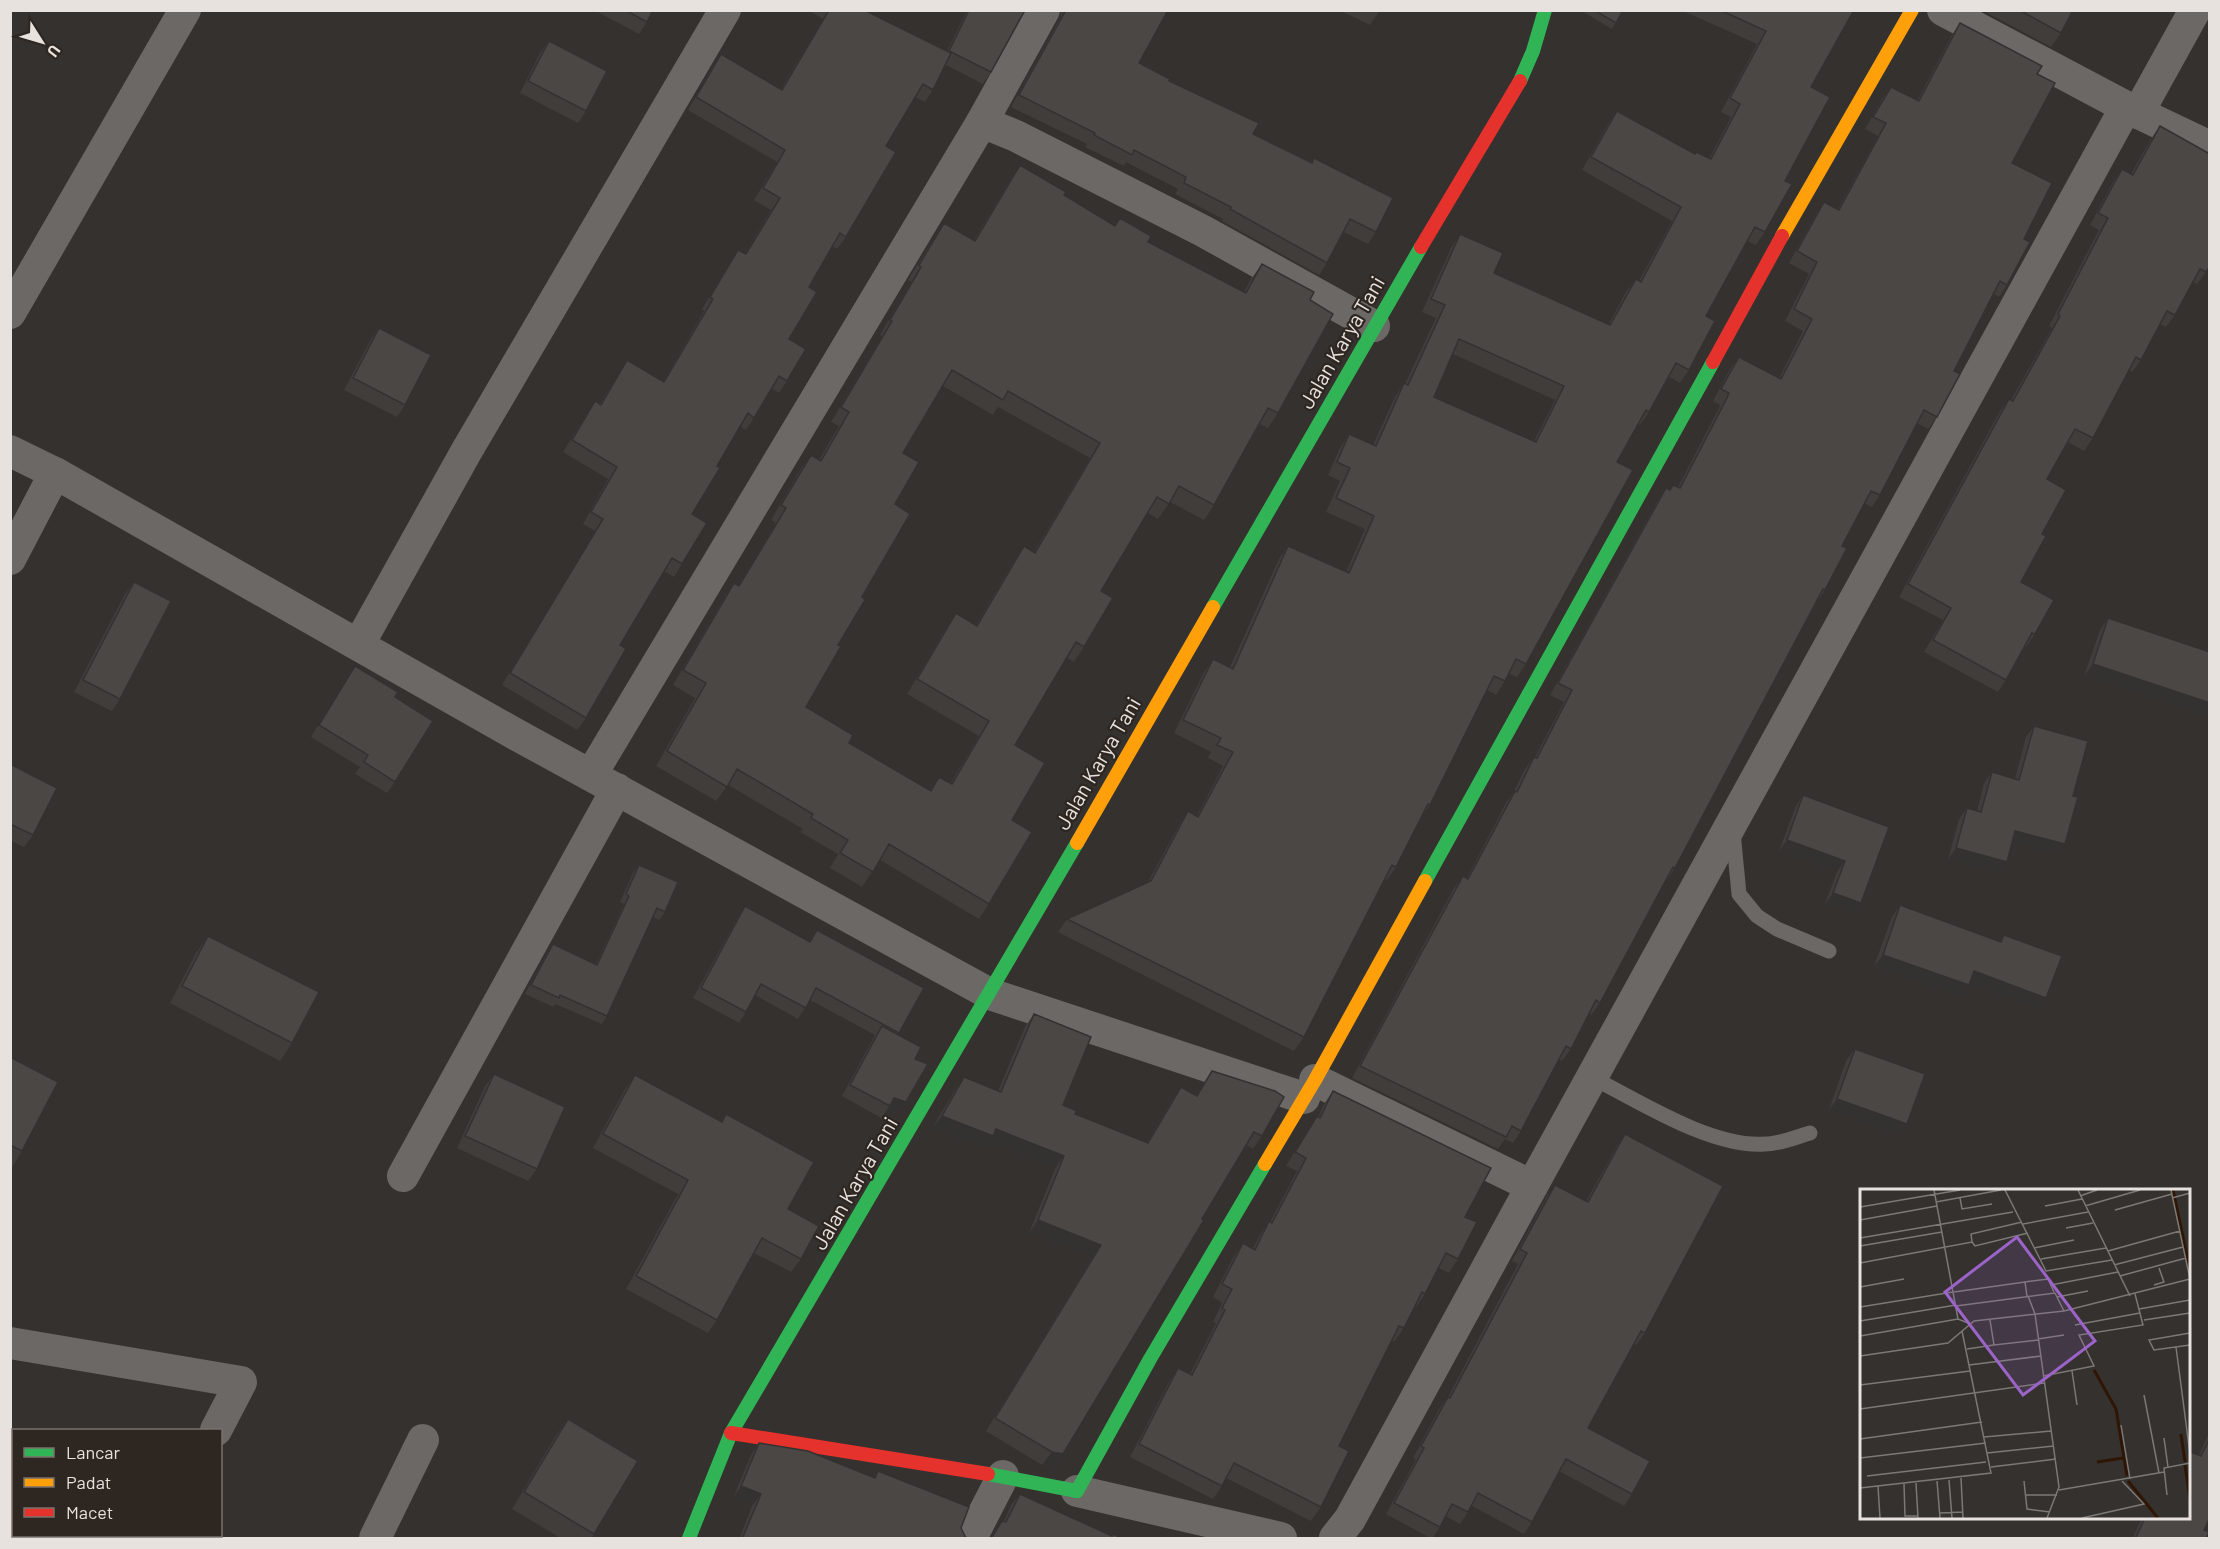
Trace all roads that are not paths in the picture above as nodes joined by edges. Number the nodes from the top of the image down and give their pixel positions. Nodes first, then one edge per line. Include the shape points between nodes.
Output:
1 (185, 10) edge
2 (725, 10) edge
3 (1044, 10) edge
4 (1912, 10) edge
5 (1943, 10) edge
6 (2195, 10) edge
7 (1540, 12) edge
8 (2132, 110) junction
9 (981, 122) junction
10 (2210, 147) edge
11 (10, 312) edge
12 (1374, 326) junction
13 (10, 450) edge
14 (55, 473) junction
15 (10, 559) edge
16 (358, 644) junction
17 (604, 782) junction
18 (1732, 820) junction
19 (1829, 951) dead end
20 (990, 994) junction
21 (1592, 1077) junction
22 (1310, 1089) junction
23 (1810, 1133) dead end
24 (403, 1176) dead end
25 (1532, 1186) junction
26 (10, 1343) edge
27 (217, 1429) edge
28 (731, 1433) junction
29 (423, 1440) dead end
30 (1003, 1476) junction
31 (1077, 1491) junction
32 (1220, 1532) edge
33 (375, 1539) edge
34 (689, 1539) edge
35 (971, 1539) edge
36 (1281, 1539) edge
37 (1335, 1539) edge

1 - 11 street
2 - 16 street
3 - 9 street
4 - 22 street
5 - 8 street
6 - 8 street
7 - 12 street, Jalan Karya Tani via 1533,51 1515,92
8 - 10 street
8 - 18 street
9 - 12 street via 1203,231
9 - 17 street
12 - 20 street, Jalan Karya Tani
13 - 14 street
14 - 15 street
14 - 16 street
16 - 17 street
17 - 20 street
17 - 24 street
18 - 19 lane via 1739,894 1756,916
18 - 21 street
20 - 22 street
20 - 28 street, Jalan Karya Tani
21 - 23 lane via 1728,1142 1766,1144
21 - 25 street
22 - 25 street
22 - 31 street via 1150,1359
25 - 37 street via 1350,1519
26 - 27 street via 241,1382
28 - 30 street
28 - 34 street, Jalan Karya Tani
29 - 33 street
30 - 31 street
30 - 35 street
31 - 32 street
32 - 36 street

